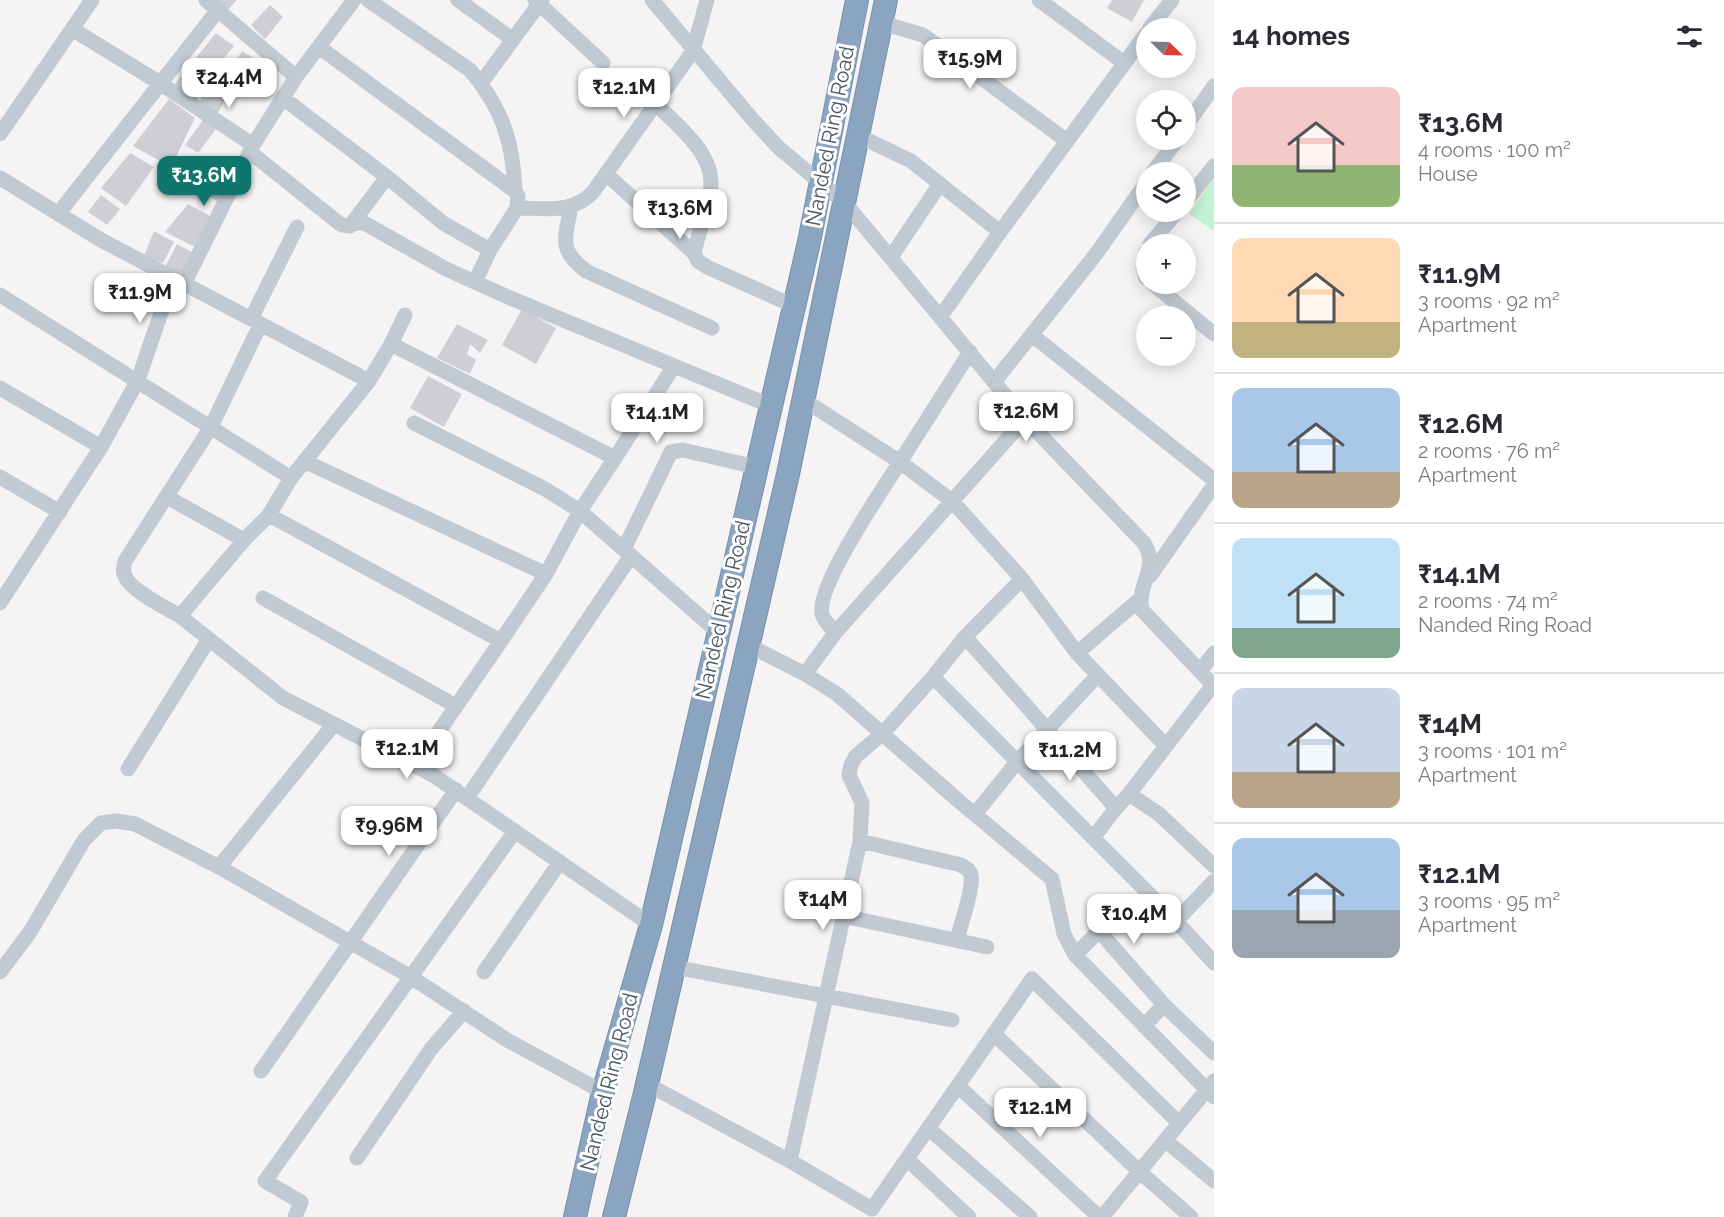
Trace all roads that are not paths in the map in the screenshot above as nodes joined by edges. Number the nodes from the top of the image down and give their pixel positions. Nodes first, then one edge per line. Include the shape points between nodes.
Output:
1 (92, 0) edge
2 (206, 0) edge
3 (354, 0) edge
4 (368, 0) edge
5 (458, 0) edge
6 (652, 0) edge
7 (706, 0) edge
8 (858, 0) edge
9 (886, 0) edge
10 (1039, 0) edge
11 (1172, 0) edge
12 (538, 1) edge
13 (218, 10) junction
14 (1158, 18) edge
15 (882, 23) junction
16 (72, 29) junction
17 (512, 39) junction
18 (1136, 47) edge
19 (318, 48) junction
20 (693, 51) junction
21 (603, 63) dead end
22 (1124, 63) junction
23 (296, 76) junction
24 (160, 83) junction
25 (481, 83) junction
26 (1214, 86) edge
27 (283, 98) junction
28 (655, 104) junction
29 (1196, 112) edge
30 (0, 134) edge
31 (859, 136) junction
32 (1067, 141) junction
33 (251, 148) junction
34 (1214, 166) edge
35 (606, 174) junction
36 (387, 177) junction
37 (0, 178) edge
38 (821, 183) junction
39 (940, 184) junction
40 (1196, 188) edge
41 (515, 191) junction
42 (1136, 197) edge
43 (845, 203) junction
44 (571, 207) junction
45 (517, 208) junction
46 (58, 214) junction
47 (1169, 222) edge
48 (350, 226) junction
49 (297, 227) dead end
50 (1000, 232) junction
51 (1158, 234) edge
52 (490, 250) junction
53 (694, 253) junction
54 (891, 257) junction
55 (178, 281) junction
56 (474, 282) junction
57 (1165, 294) edge
58 (0, 295) edge
59 (794, 306) junction
60 (405, 315) dead end
61 (941, 316) junction
62 (255, 322) junction
63 (712, 328) dead end
64 (1214, 334) edge
65 (1032, 335) junction
66 (392, 344) junction
67 (970, 352) junction
68 (674, 366) junction
69 (138, 380) junction
70 (369, 381) junction
71 (994, 382) junction
72 (0, 388) edge
73 (804, 400) junction
74 (771, 406) junction
75 (1025, 419) junction
76 (414, 423) dead end
77 (211, 427) junction
78 (101, 447) junction
79 (615, 458) junction
80 (304, 461) junction
81 (900, 462) junction
82 (756, 468) junction
83 (0, 477) edge
84 (291, 478) junction
85 (1214, 480) edge
86 (1214, 485) edge
87 (167, 497) junction
88 (952, 501) junction
89 (580, 511) junction
90 (60, 512) junction
91 (269, 515) junction
92 (244, 540) junction
93 (628, 553) junction
94 (546, 574) junction
95 (1022, 579) junction
96 (1142, 592) junction
97 (263, 598) dead end
98 (0, 603) edge
99 (180, 616) junction
100 (718, 632) junction
101 (835, 633) junction
102 (965, 637) junction
103 (209, 639) junction
104 (501, 641) junction
105 (748, 645) junction
106 (1077, 653) junction
107 (1214, 653) edge
108 (1200, 671) junction
109 (805, 674) junction
110 (1098, 675) junction
111 (933, 677) junction
112 (1214, 685) edge
113 (456, 706) junction
114 (333, 724) junction
115 (1047, 728) junction
116 (883, 733) junction
117 (1166, 746) junction
118 (1017, 762) junction
119 (415, 766) junction
120 (128, 769) dead end
121 (461, 794) junction
122 (1129, 794) junction
123 (1116, 808) junction
124 (975, 814) junction
125 (515, 831) junction
126 (1093, 837) junction
127 (860, 840) junction
128 (560, 862) junction
129 (1214, 866) edge
130 (219, 867) junction
131 (1214, 881) edge
132 (843, 916) junction
133 (1176, 921) junction
134 (651, 925) junction
135 (957, 940) junction
136 (350, 942) junction
137 (987, 947) dead end
138 (1075, 955) junction
139 (1214, 963) edge
140 (674, 967) junction
141 (0, 972) edge
142 (484, 972) dead end
143 (411, 977) junction
144 (826, 996) junction
145 (1164, 1005) junction
146 (464, 1011) junction
147 (952, 1020) dead end
148 (1144, 1026) junction
149 (994, 1034) junction
150 (1214, 1053) edge
151 (261, 1071) dead end
152 (647, 1084) junction
153 (958, 1086) junction
154 (1212, 1089) edge
155 (603, 1092) junction
156 (1179, 1123) junction
157 (928, 1128) junction
158 (1165, 1140) junction
159 (357, 1158) dead end
160 (907, 1159) junction
161 (790, 1161) junction
162 (1140, 1172) junction
163 (1214, 1181) edge
164 (876, 1213) edge
165 (295, 1217) edge
166 (575, 1217) edge
167 (614, 1217) edge
168 (969, 1217) edge
169 (1030, 1217) edge
170 (1101, 1217) edge
171 (1191, 1217) edge

1 - 16 street
2 - 13 street
3 - 19 street
4 - 25 street via 470,70
5 - 17 street
6 - 20 street
7 - 20 street
8 - 38 highway, Nanded Ring Road
9 - 15 highway
10 - 22 street
11 - 14 street
12 - 17 street
12 - 21 street
13 - 23 street
13 - 24 street
15 - 31 highway
15 - 32 street via 923,35
16 - 24 street
16 - 30 street
17 - 25 street
18 - 22 street
19 - 23 street
19 - 41 street
20 - 28 street
20 - 38 street via 779,148
22 - 32 street
23 - 27 street
24 - 33 street
24 - 46 street
25 - 41 street via 501,114 514,163
26 - 29 street
27 - 33 street
27 - 36 street
28 - 35 street
28 - 53 street via 699,149 709,165 710,195
31 - 39 street via 911,161
31 - 43 highway
32 - 50 street
33 - 48 street via 340,224
33 - 55 street
34 - 40 street
35 - 44 street via 585,201
35 - 53 street
36 - 48 street
36 - 52 street via 443,223
37 - 46 street
38 - 43 street
38 - 59 highway, Nanded Ring Road
39 - 50 street
39 - 54 street
41 - 45 street
42 - 65 street
43 - 54 street
43 - 73 highway
44 - 45 street
44 - 63 street via 566,250 573,262
45 - 52 street
46 - 55 street
47 - 51 street
48 - 56 street via 357,222 366,224
49 - 62 street
50 - 61 street
52 - 56 street
53 - 59 street via 707,267
54 - 61 street
55 - 62 street
55 - 69 street
56 - 68 street
57 - 64 street
58 - 69 street
59 - 74 highway, Nanded Ring Road
60 - 66 street
61 - 67 street
62 - 70 street
62 - 77 street
65 - 71 street
65 - 85 street
66 - 70 street
66 - 79 street
67 - 71 street
67 - 81 street
68 - 74 street
68 - 79 street
69 - 77 street
69 - 78 street
70 - 80 street
71 - 75 street
72 - 78 street
73 - 81 street
73 - 105 highway
74 - 82 highway, Nanded Ring Road
75 - 88 street
75 - 96 street via 1151,553
76 - 89 street via 545,489
77 - 84 street
77 - 87 street
78 - 90 street
79 - 89 street
80 - 84 street
80 - 94 street
81 - 88 street
81 - 101 street via 825,591 822,616
82 - 93 street via 683,450 671,452
82 - 100 highway, Nanded Ring Road
83 - 90 street
84 - 91 street
86 - 96 street
87 - 92 street
87 - 99 street via 125,561 123,571 132,586
88 - 95 street
88 - 101 street
89 - 93 street
89 - 94 street
90 - 98 street
91 - 92 street
91 - 104 street
92 - 99 street
93 - 100 street
93 - 121 street
94 - 104 street
95 - 102 street
95 - 106 street
96 - 106 street
96 - 108 street via 1142,610
97 - 113 street
99 - 103 street
100 - 134 highway, Nanded Ring Road
101 - 109 street
102 - 111 street
102 - 115 street
103 - 114 street via 283,698
103 - 120 street
104 - 113 street
105 - 109 street
105 - 140 highway
106 - 110 street
107 - 108 street
108 - 112 street
109 - 116 street via 837,694
110 - 115 street
110 - 117 street
111 - 116 street
111 - 118 street
112 - 117 street
113 - 119 street
114 - 119 street
114 - 130 street
115 - 118 street
115 - 123 street
116 - 124 street
116 - 127 street via 851,765 849,775 861,803
117 - 122 street
118 - 124 street
118 - 126 street
119 - 121 street
121 - 125 street
121 - 136 street
122 - 123 street
122 - 129 street via 1158,814
123 - 126 street
124 - 138 street via 1052,879 1064,934
125 - 128 street
125 - 143 street
126 - 133 street
127 - 132 street
127 - 135 street via 969,870 970,886
128 - 134 street
128 - 142 street
130 - 136 street
130 - 141 street via 135,824 101,823 84,840 30,932
131 - 133 street
132 - 135 street
132 - 144 street
133 - 139 street
134 - 155 highway, Nanded Ring Road
135 - 137 street
136 - 143 street
136 - 151 street
138 - 145 street via 1099,930
138 - 148 street
140 - 144 street
140 - 152 highway
143 - 146 street
143 - 165 street via 265,1181 301,1202
144 - 147 street
144 - 161 street
145 - 148 street
145 - 150 street
146 - 155 street via 507,1040
146 - 159 street via 431,1049
148 - 154 street
149 - 153 street
149 - 156 street via 1032,979
149 - 162 street
152 - 161 street
152 - 167 highway
153 - 157 street
153 - 170 street
154 - 156 street
155 - 166 highway, Nanded Ring Road
156 - 158 street
157 - 160 street
157 - 169 street
158 - 162 street
158 - 163 street
160 - 164 street
160 - 168 street
161 - 164 street
162 - 170 street
162 - 171 street

